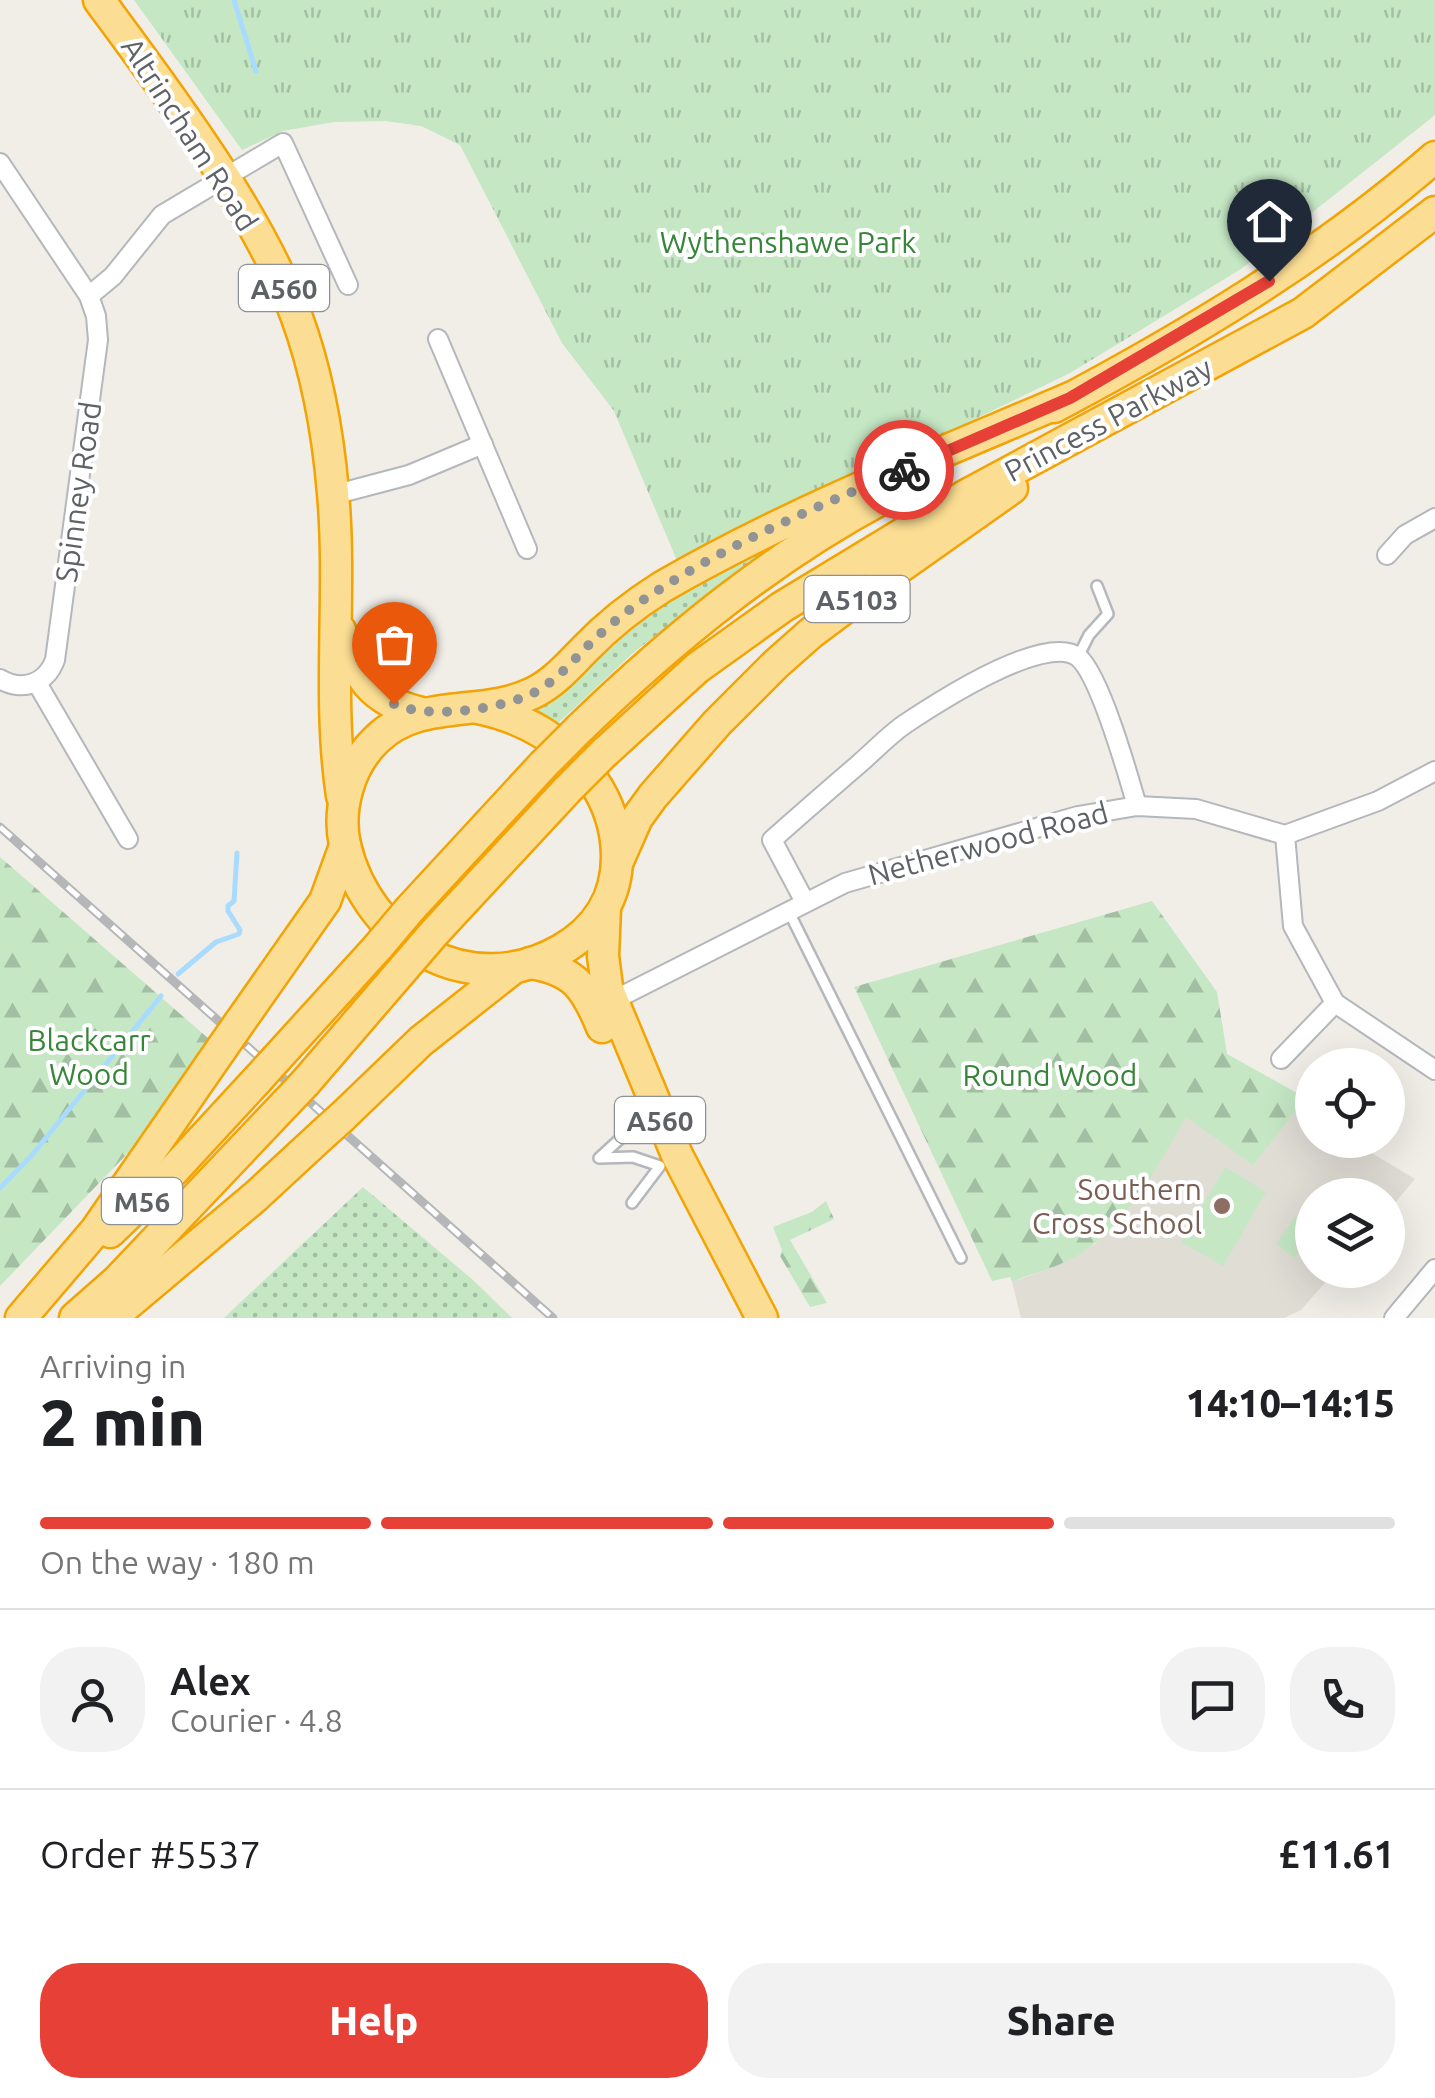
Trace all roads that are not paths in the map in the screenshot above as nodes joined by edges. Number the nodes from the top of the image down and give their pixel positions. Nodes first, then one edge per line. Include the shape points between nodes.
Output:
1 (100, 0) edge
2 (1435, 157) edge
3 (0, 163) edge
4 (221, 177) junction
5 (1435, 212) edge
6 (348, 285) dead end
7 (89, 296) junction
8 (438, 339) dead end
9 (1070, 398) junction
10 (1087, 432) junction
11 (483, 444) junction
12 (334, 495) junction
13 (1435, 518) edge
14 (527, 550) dead end
15 (1388, 555) dead end
16 (1097, 586) dead end
17 (337, 623) junction
18 (1078, 658) junction
19 (0, 680) edge
20 (37, 683) junction
21 (478, 708) junction
22 (422, 713) junction
23 (1435, 770) edge
24 (1136, 806) junction
25 (344, 809) junction
26 (1285, 835) junction
27 (128, 839) dead end
28 (345, 846) junction
29 (617, 863) junction
30 (797, 906) junction
31 (605, 908) junction
32 (522, 965) junction
33 (612, 1001) junction
34 (1335, 1003) junction
35 (1282, 1058) dead end
36 (1435, 1070) edge
37 (636, 1112) junction
38 (660, 1166) junction
39 (632, 1203) dead end
40 (961, 1258) dead end
41 (1435, 1269) edge
42 (22, 1318) edge
43 (75, 1318) edge
44 (111, 1318) edge
45 (741, 1318) edge
46 (762, 1318) edge
47 (1394, 1318) edge

1 - 4 highway, Altrincham Road / A560
2 - 9 highway, Princess Parkway via 1302,261
3 - 7 street
4 - 6 street via 283,143
4 - 7 street via 162,215
4 - 12 highway, Altrincham Road / A560 via 295,313 316,379
5 - 10 highway, Princess Parkway / A5103 via 1303,314
7 - 20 street, Spinney Road via 98,326 96,355 56,660
8 - 11 street
9 - 21 highway via 780,524 659,589 544,687
9 - 42 highway, Princess Parkway / M56, bridge via 827,528 650,663 543,765 173,1170
10 - 29 highway, A5103 via 776,664 652,796
10 - 43 highway, Princess Parkway / M56, bridge via 822,581 697,668 567,790 296,1093
11 - 12 street via 409,475
11 - 14 street
12 - 17 highway, Altrincham Road / A560
13 - 15 street via 1405,535
16 - 18 lane via 1108,614
17 - 22 highway, Altrincham Road / A560 via 366,684 381,698
17 - 25 highway, Altrincham Road / A560 via 334,708
18 - 24 street via 1091,675
18 - 30 street via 1046,652 998,670 903,725 772,840
19 - 20 street
20 - 27 street
21 - 22 highway, A560
21 - 29 highway, A560 via 540,732 585,769 613,822
22 - 25 highway, A560 via 384,732 368,749 350,779
23 - 26 street via 1378,801
24 - 26 street, Netherwood Road via 1196,809
24 - 30 street, Netherwood Road via 1078,816 857,879
25 - 28 highway, A560
26 - 34 street via 1293,926
28 - 32 highway, A560 via 369,903 408,942 469,969
28 - 42 highway, M56, bridge via 325,901 96,1230
29 - 31 highway, A560
30 - 33 street, Netherwood Road
30 - 40 lane
31 - 32 highway, A560 via 579,938
31 - 33 highway, A560 via 604,972
32 - 37 highway, A560 via 565,973 588,995
32 - 44 highway, M56 via 421,1041 255,1197
33 - 46 highway, A560 via 677,1156
34 - 35 street
34 - 36 street
37 - 38 highway, A560
37 - 38 lane via 622,1138 599,1158 633,1157
38 - 39 lane
38 - 45 highway, A560
41 - 47 street

